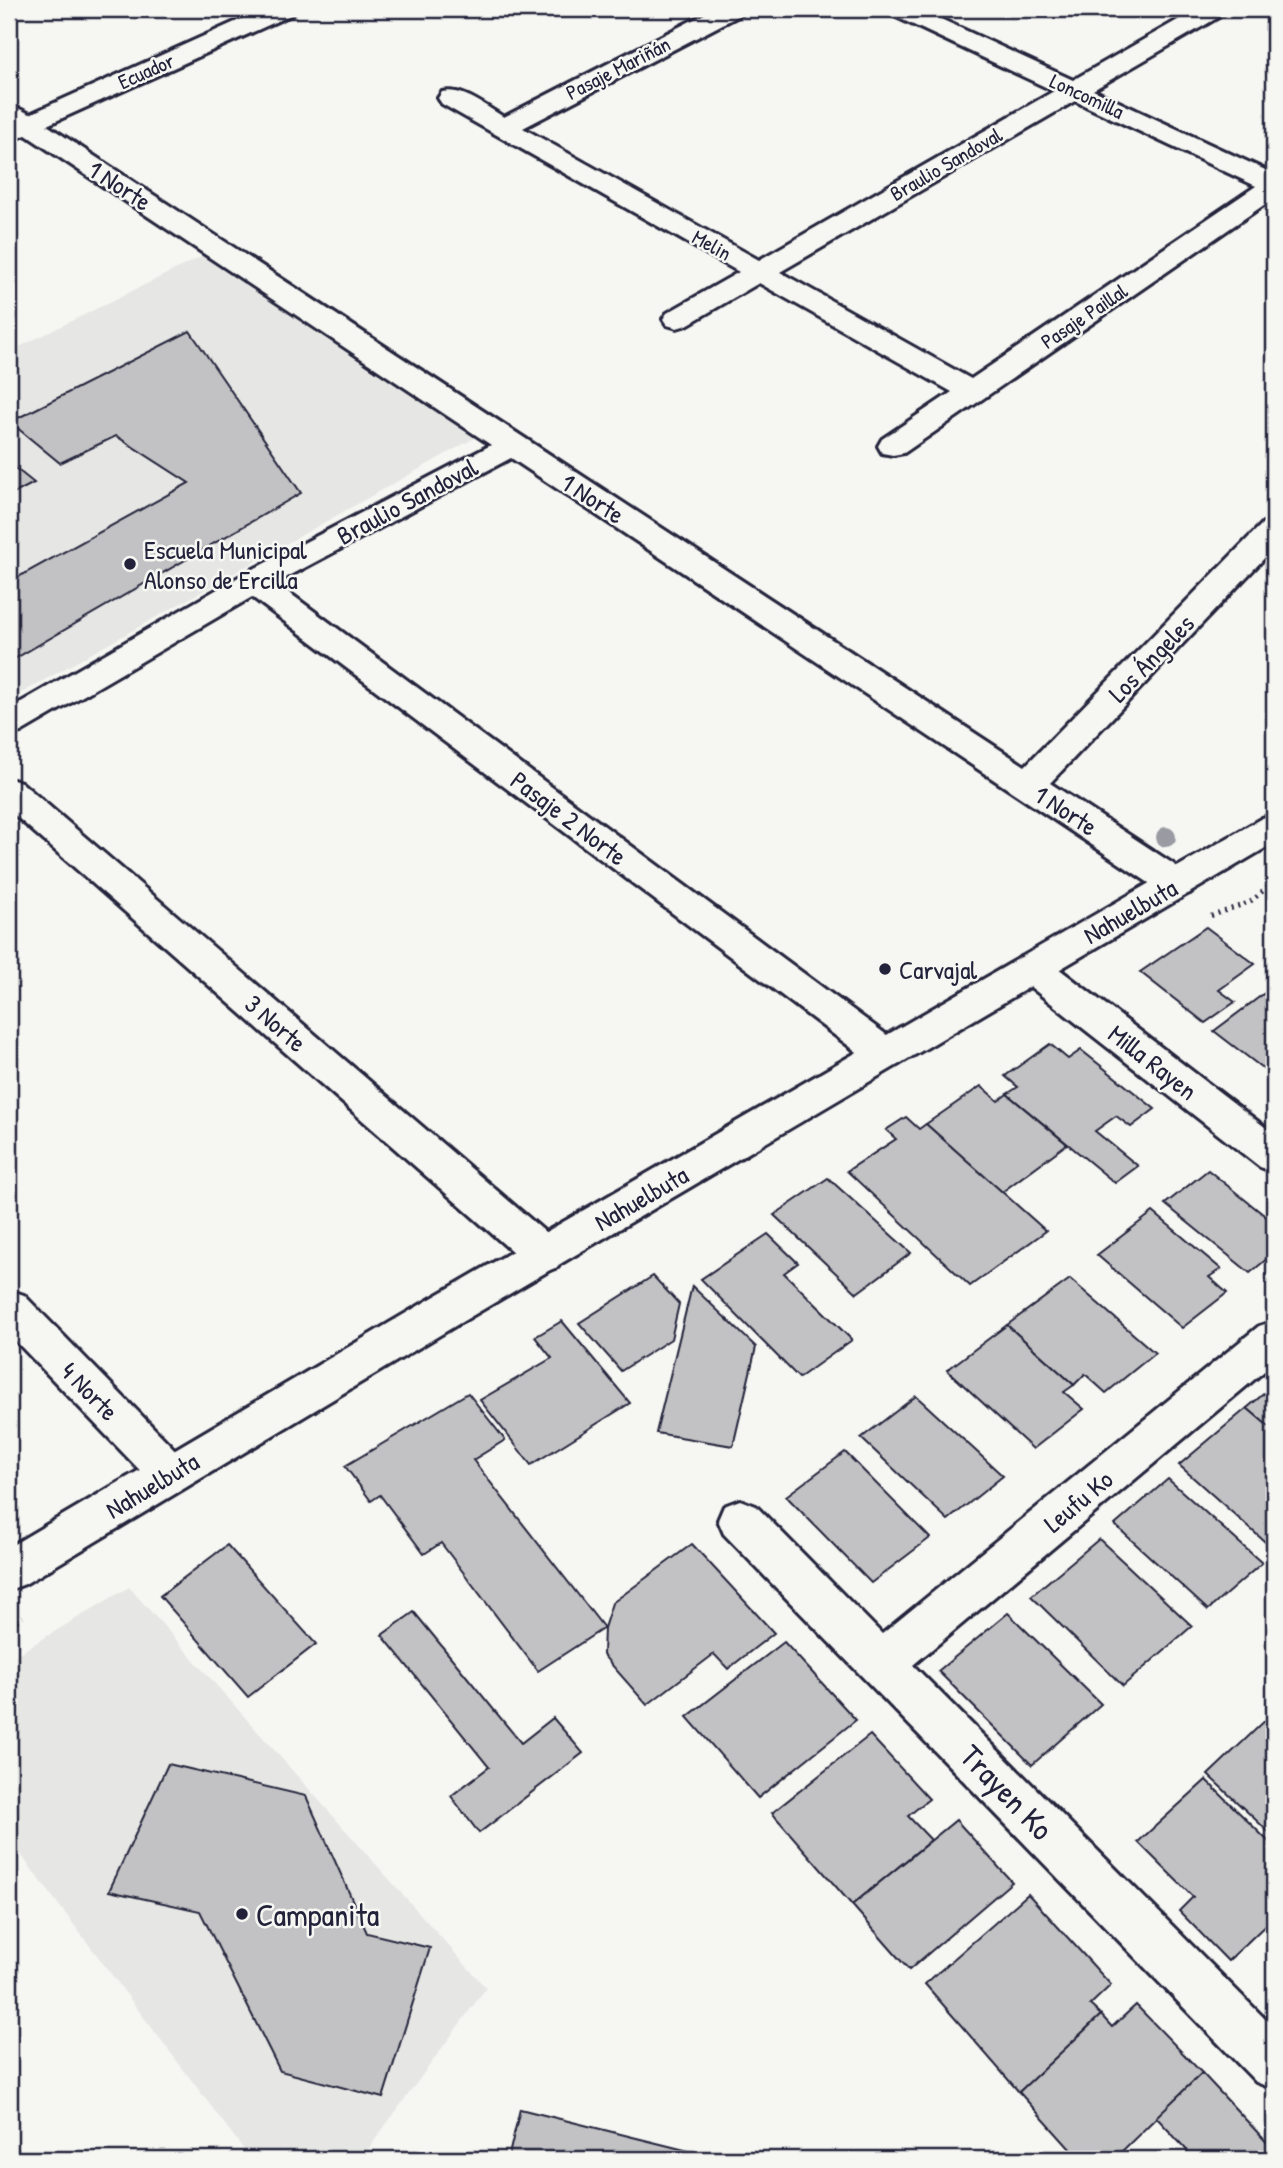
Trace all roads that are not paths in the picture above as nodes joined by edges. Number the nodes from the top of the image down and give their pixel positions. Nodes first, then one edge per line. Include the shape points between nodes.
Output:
1 (284, 9) edge
2 (733, 9) edge
3 (899, 9) edge
4 (1215, 9) edge
5 (1074, 90) junction
6 (451, 98) dead end
7 (15, 123) edge
8 (503, 128) junction
9 (1274, 185) edge
10 (760, 272) junction
11 (677, 320) dead end
12 (973, 392) junction
13 (513, 445) junction
14 (893, 446) dead end
15 (1274, 530) edge
16 (253, 582) junction
17 (9, 724) edge
18 (1027, 785) junction
19 (9, 791) edge
20 (1274, 827) edge
21 (1177, 884) junction
22 (1032, 968) junction
23 (886, 1054) junction
24 (1274, 1156) edge
25 (544, 1255) junction
26 (9, 1307) edge
27 (1274, 1338) edge
28 (171, 1475) junction
29 (740, 1520) dead end
30 (9, 1570) edge
31 (881, 1663) junction
32 (1274, 2062) edge

1 - 7 street, Ecuador
2 - 8 street, Pasaje Mariñán
3 - 5 street, Loncomilla
4 - 5 street, Braulio Sandoval
5 - 9 street, Loncomilla
5 - 10 street, Braulio Sandoval
6 - 8 street, Melin
7 - 13 street, 1 Norte
8 - 10 street, Melin
9 - 12 street, Pasaje Paillal
10 - 11 street, Braulio Sandoval
10 - 12 street, Melin
12 - 14 street, Pasaje Paillal
13 - 16 street, Braulio Sandoval
13 - 18 street, 1 Norte
15 - 18 street, Los Ángeles
16 - 17 street, Braulio Sandoval
16 - 23 street, Pasaje 2 Norte
18 - 21 street, 1 Norte
19 - 25 street, 3 Norte
20 - 21 street, Nahuelbuta
21 - 22 street, Nahuelbuta
22 - 23 street, Nahuelbuta
22 - 24 street, Milla Rayen
23 - 25 street, Nahuelbuta
25 - 28 street, Nahuelbuta
26 - 28 street, 4 Norte
27 - 31 street, Leufu Ko
28 - 30 street, Nahuelbuta
29 - 31 street, Trayen Ko
31 - 32 street, Trayen Ko

